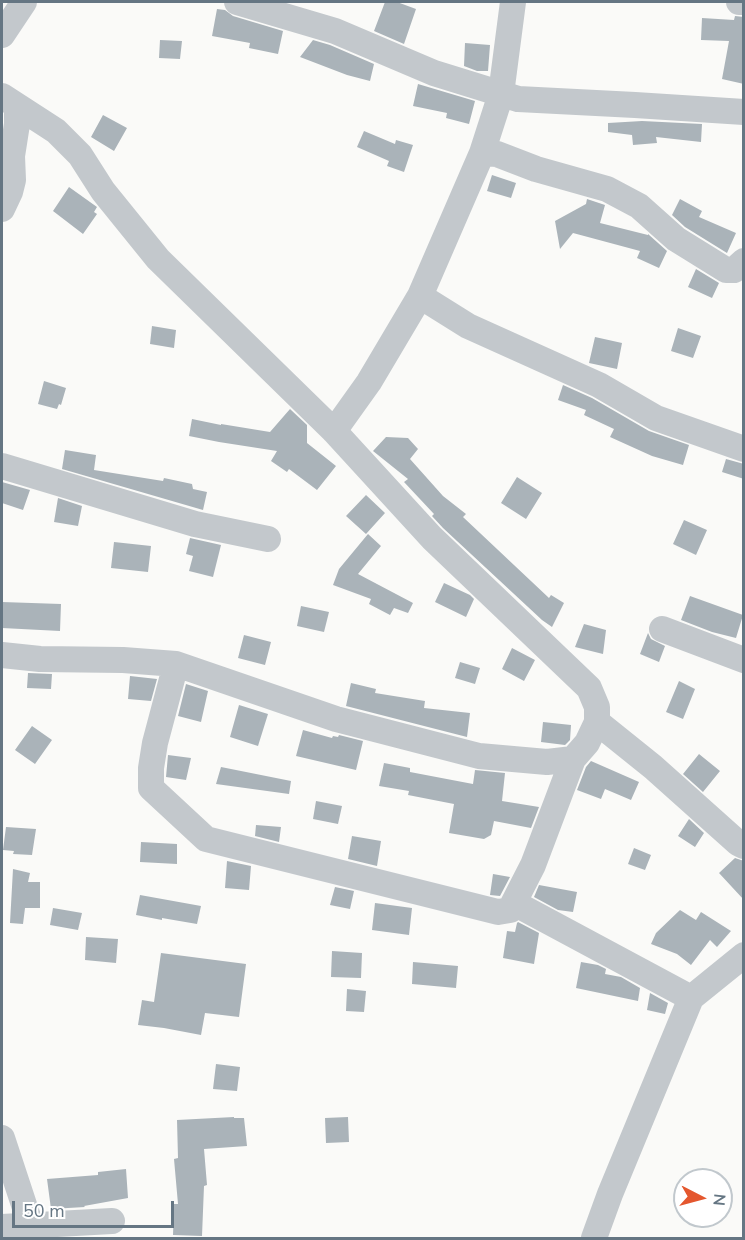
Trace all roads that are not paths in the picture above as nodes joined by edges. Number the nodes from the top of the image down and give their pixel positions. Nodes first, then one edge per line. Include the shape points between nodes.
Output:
1 (24, 2) edge
2 (237, 2) edge
3 (513, 2) edge
4 (2, 34) edge
5 (501, 94) junction
6 (9, 101) edge
7 (744, 112) edge
8 (482, 153) junction
9 (2, 209) edge
10 (744, 261) edge
11 (420, 296) junction
12 (334, 432) junction
13 (744, 449) edge
14 (2, 466) edge
15 (268, 539) dead end
16 (662, 629) dead end
17 (2, 655) edge
18 (744, 660) edge
19 (176, 664) junction
20 (597, 722) junction
21 (573, 759) junction
22 (744, 846) edge
23 (514, 903) junction
24 (744, 955) edge
25 (691, 998) junction
26 (2, 1138) edge
27 (112, 1221) dead end
28 (31, 1226) junction
29 (2, 1227) edge
30 (594, 1239) edge

1 - 4 street
2 - 5 street via 335,32 434,73
3 - 5 street
5 - 7 street via 518,99
5 - 8 street
6 - 9 street via 17,124 13,180
6 - 12 street via 56,131 81,155 103,191 158,259
8 - 10 street via 607,189 639,206 676,238 726,270 735,270
8 - 11 street
11 - 12 street
11 - 13 street via 468,326 599,385 656,418
12 - 20 street via 432,538 589,688 597,707
14 - 15 street via 195,524
16 - 18 street
17 - 19 street
19 - 21 street via 336,720 479,756 548,762
19 - 23 street via 155,743 151,788 206,839 498,912 510,910
20 - 21 street via 587,743
20 - 22 street
21 - 23 street via 533,865
23 - 25 street
24 - 25 street
25 - 30 street
26 - 28 street
27 - 28 street
28 - 29 street

